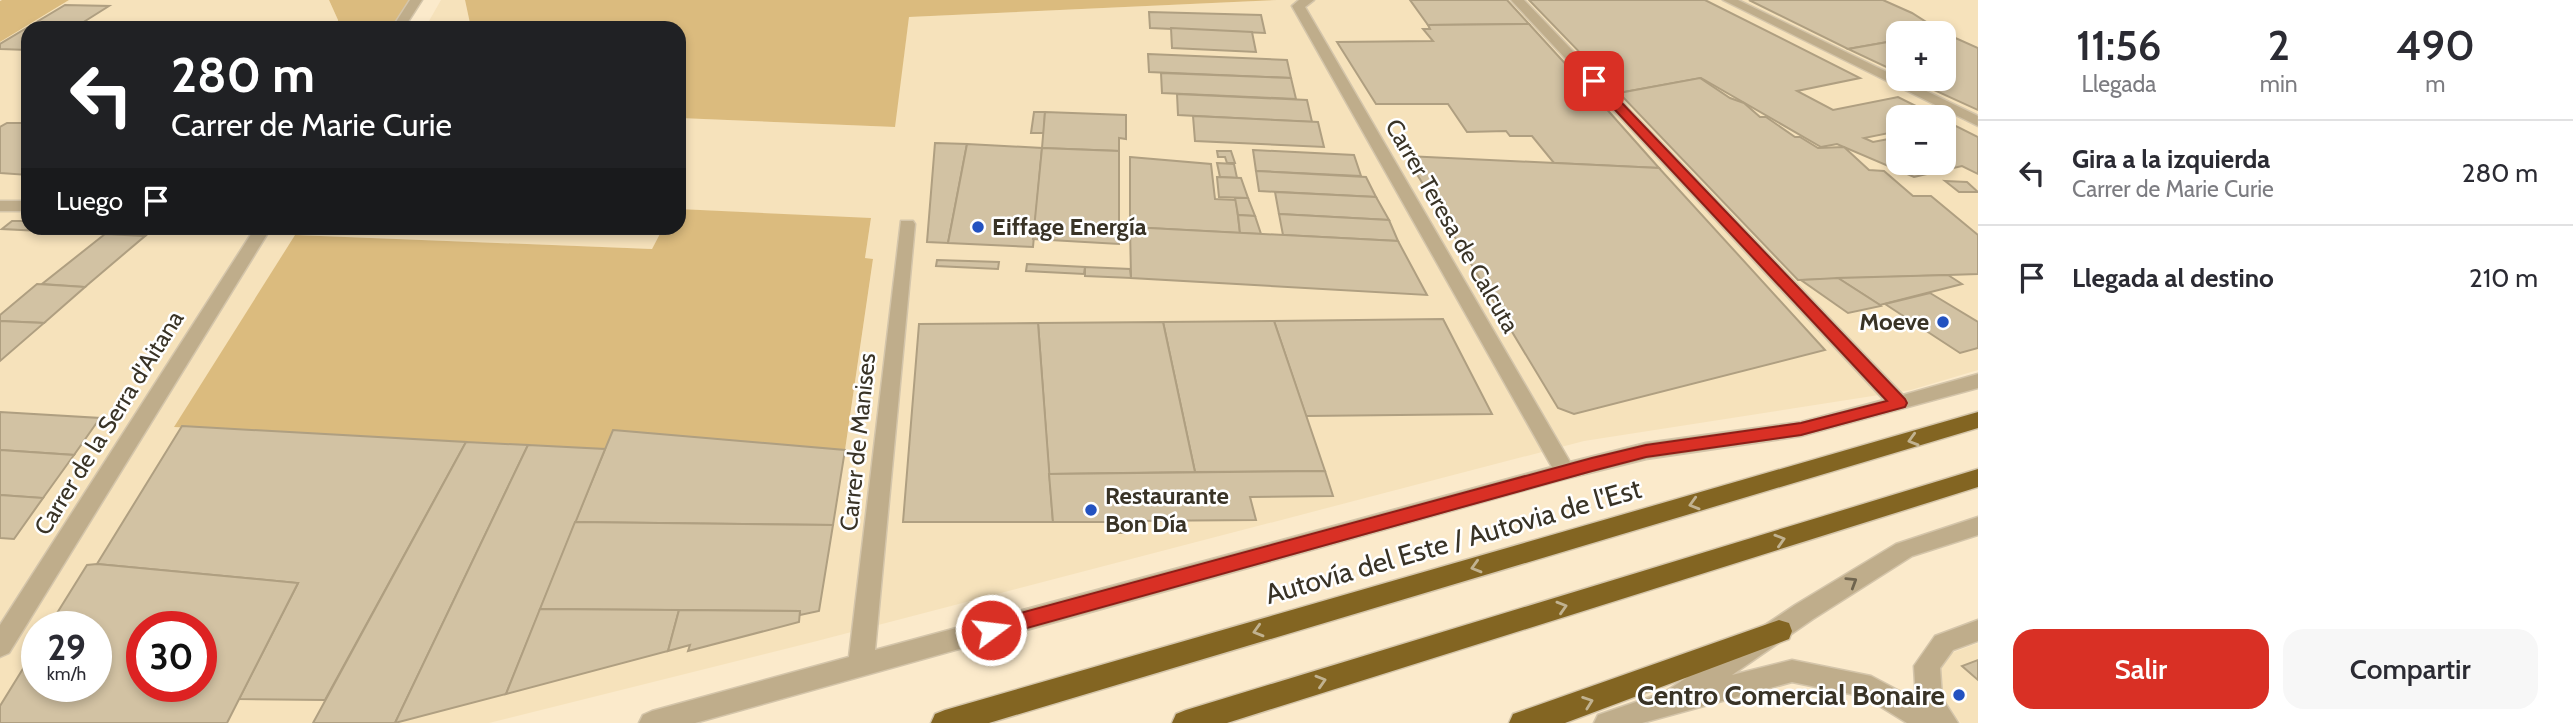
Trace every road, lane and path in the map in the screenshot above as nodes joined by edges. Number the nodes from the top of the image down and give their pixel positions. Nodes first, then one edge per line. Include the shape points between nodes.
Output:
1 (416, 0) edge
2 (1517, 0) edge
3 (1729, 0) edge
4 (1303, 3) edge
5 (402, 21) edge
6 (1978, 122) edge
7 (0, 206) edge
8 (21, 206) edge
9 (907, 224) dead end
10 (259, 235) edge
11 (1978, 381) edge
12 (1899, 403) junction
13 (1978, 420) edge
14 (1565, 471) junction
15 (1978, 478) edge
16 (1978, 526) edge
17 (1978, 630) edge
18 (1779, 631) junction
19 (0, 646) edge
20 (861, 666) junction
21 (1673, 701) junction
22 (652, 723) edge
23 (945, 723) edge
24 (1186, 723) edge
25 (1523, 723) edge
26 (1607, 723) edge
27 (1930, 723) edge
28 (1945, 723) edge

1 - 5 street
2 - 12 street
3 - 6 street
4 - 14 street, Carrer Teresa de Calcuta
7 - 8 street
9 - 20 street, Carrer de Manises
10 - 19 street, Carrer de la Serra d'Aitana
11 - 12 street
12 - 14 street via 1801,429 1646,451
13 -> 23 highway, Autovía del Este / Autovia de l'Est
14 - 20 street
24 -> 15 highway
18 -> 16 street via 1904,550
17 - 28 street via 1944,643 1927,667 1929,702
18 - 21 street
25 -> 18 highway
20 - 22 street
21 - 26 street
21 - 27 street via 1792,671 1871,687

